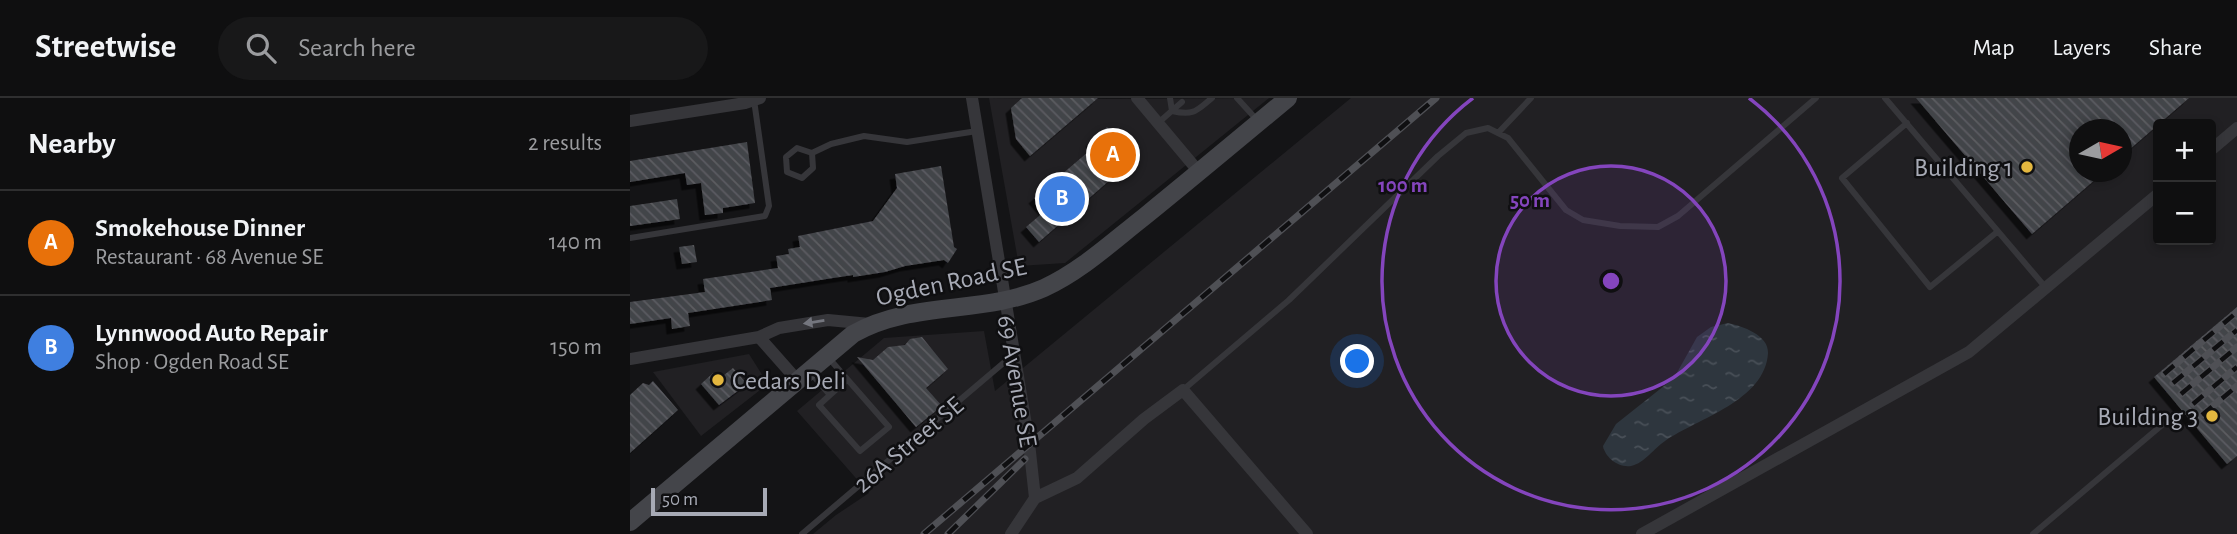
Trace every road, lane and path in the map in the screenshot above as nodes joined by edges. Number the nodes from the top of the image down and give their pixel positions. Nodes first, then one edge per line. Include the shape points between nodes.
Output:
1 (972, 98) edge
2 (1138, 98) edge
3 (1170, 98) edge
4 (1212, 98) edge
5 (1237, 98) edge
6 (1288, 98) edge
7 (1531, 98) edge
8 (1816, 98) edge
9 (1885, 98) edge
10 (757, 99) edge
11 (1182, 102) dead end
12 (1172, 111) junction
13 (630, 121) edge
14 (1259, 122) junction
15 (1158, 123) junction
16 (1907, 123) junction
17 (2237, 128) edge
18 (977, 131) junction
19 (1498, 133) junction
20 (2216, 146) edge
21 (812, 153) junction
22 (1199, 172) junction
23 (2153, 198) edge
24 (1997, 232) junction
25 (630, 238) edge
26 (2046, 288) junction
27 (1004, 299) junction
28 (871, 324) junction
29 (759, 337) junction
30 (1014, 354) junction
31 (826, 355) junction
32 (630, 359) edge
33 (803, 375) junction
34 (847, 380) junction
35 (1184, 390) junction
36 (830, 395) junction
37 (2162, 425) dead end
38 (1035, 498) junction
39 (630, 522) edge
40 (802, 534) edge
41 (1011, 534) edge
42 (1307, 534) edge
43 (1642, 534) edge
44 (2033, 534) edge

1 - 18 street, 69 Avenue SE
2 - 15 street
3 - 12 lane
4 - 12 lane via 1194,113
5 - 14 lane
6 - 14 street, Ogden Road SE
7 - 19 lane
8 - 19 lane via 1678,216 1658,227 1576,218 1508,138
9 - 16 lane
10 - 13 street
10 - 25 lane via 769,206 765,216
11 - 12 lane
12 - 15 lane
14 - 22 street, Ogden Road SE
15 - 22 street
16 - 24 lane
16 - 24 lane via 1842,178 1930,287
17 - 20 street
18 - 21 lane via 907,142 864,136
18 - 27 street, 69 Avenue SE
19 - 35 lane via 1488,128 1466,133 1289,300
21 - 21 lane via 797,148 786,157 787,172 802,178 813,169
22 - 27 street, Ogden Road SE via 1083,265 1045,287
23 - 26 street
24 - 26 lane
26 - 43 street via 1953,362
27 - 28 street, Ogden Road SE
27 - 30 street, 69 Avenue SE
28 -> 29 street via 828,320 779,328
28 - 31 street, Ogden Road SE
29 - 32 street
29 - 33 street
30 - 38 street, 69 Avenue SE
30 - 40 lane, 26A Street SE
31 - 33 street, Ogden Road SE
31 - 34 lane
33 - 36 lane
33 - 39 street, Ogden Road SE
34 - 36 lane
34 - 36 lane via 888,427 860,451 819,405
35 - 38 street via 1077,478
35 - 42 street
37 - 44 lane
38 - 41 street

